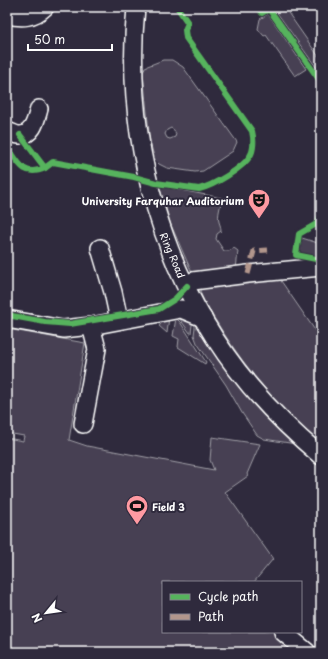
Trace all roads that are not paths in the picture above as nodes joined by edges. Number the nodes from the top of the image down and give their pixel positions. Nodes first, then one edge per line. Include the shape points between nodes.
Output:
1 (45, 7) edge
2 (125, 7) edge
3 (136, 7) edge
4 (7, 15) edge
5 (134, 26) junction
6 (39, 109) dead end
7 (7, 131) edge
8 (100, 248) dead end
9 (321, 267) edge
10 (187, 286) junction
11 (203, 318) junction
12 (7, 319) edge
13 (119, 320) junction
14 (91, 326) junction
15 (83, 424) dead end
16 (321, 456) edge
17 (284, 633) edge
18 (307, 652) edge

1 - 4 street via 37,14 25,18
2 - 5 street
3 - 5 street, Ring Road
5 - 10 street, Ring Road via 134,87 145,169 161,226
6 - 7 street via 33,128 27,133 20,135
8 - 13 street
9 - 10 street via 193,281
10 - 11 street, Ring Road
11 - 13 street via 181,309
11 - 16 street, Ring Road via 250,386
12 - 14 street via 63,329
13 - 14 street
14 - 15 street via 97,349
17 - 18 street

